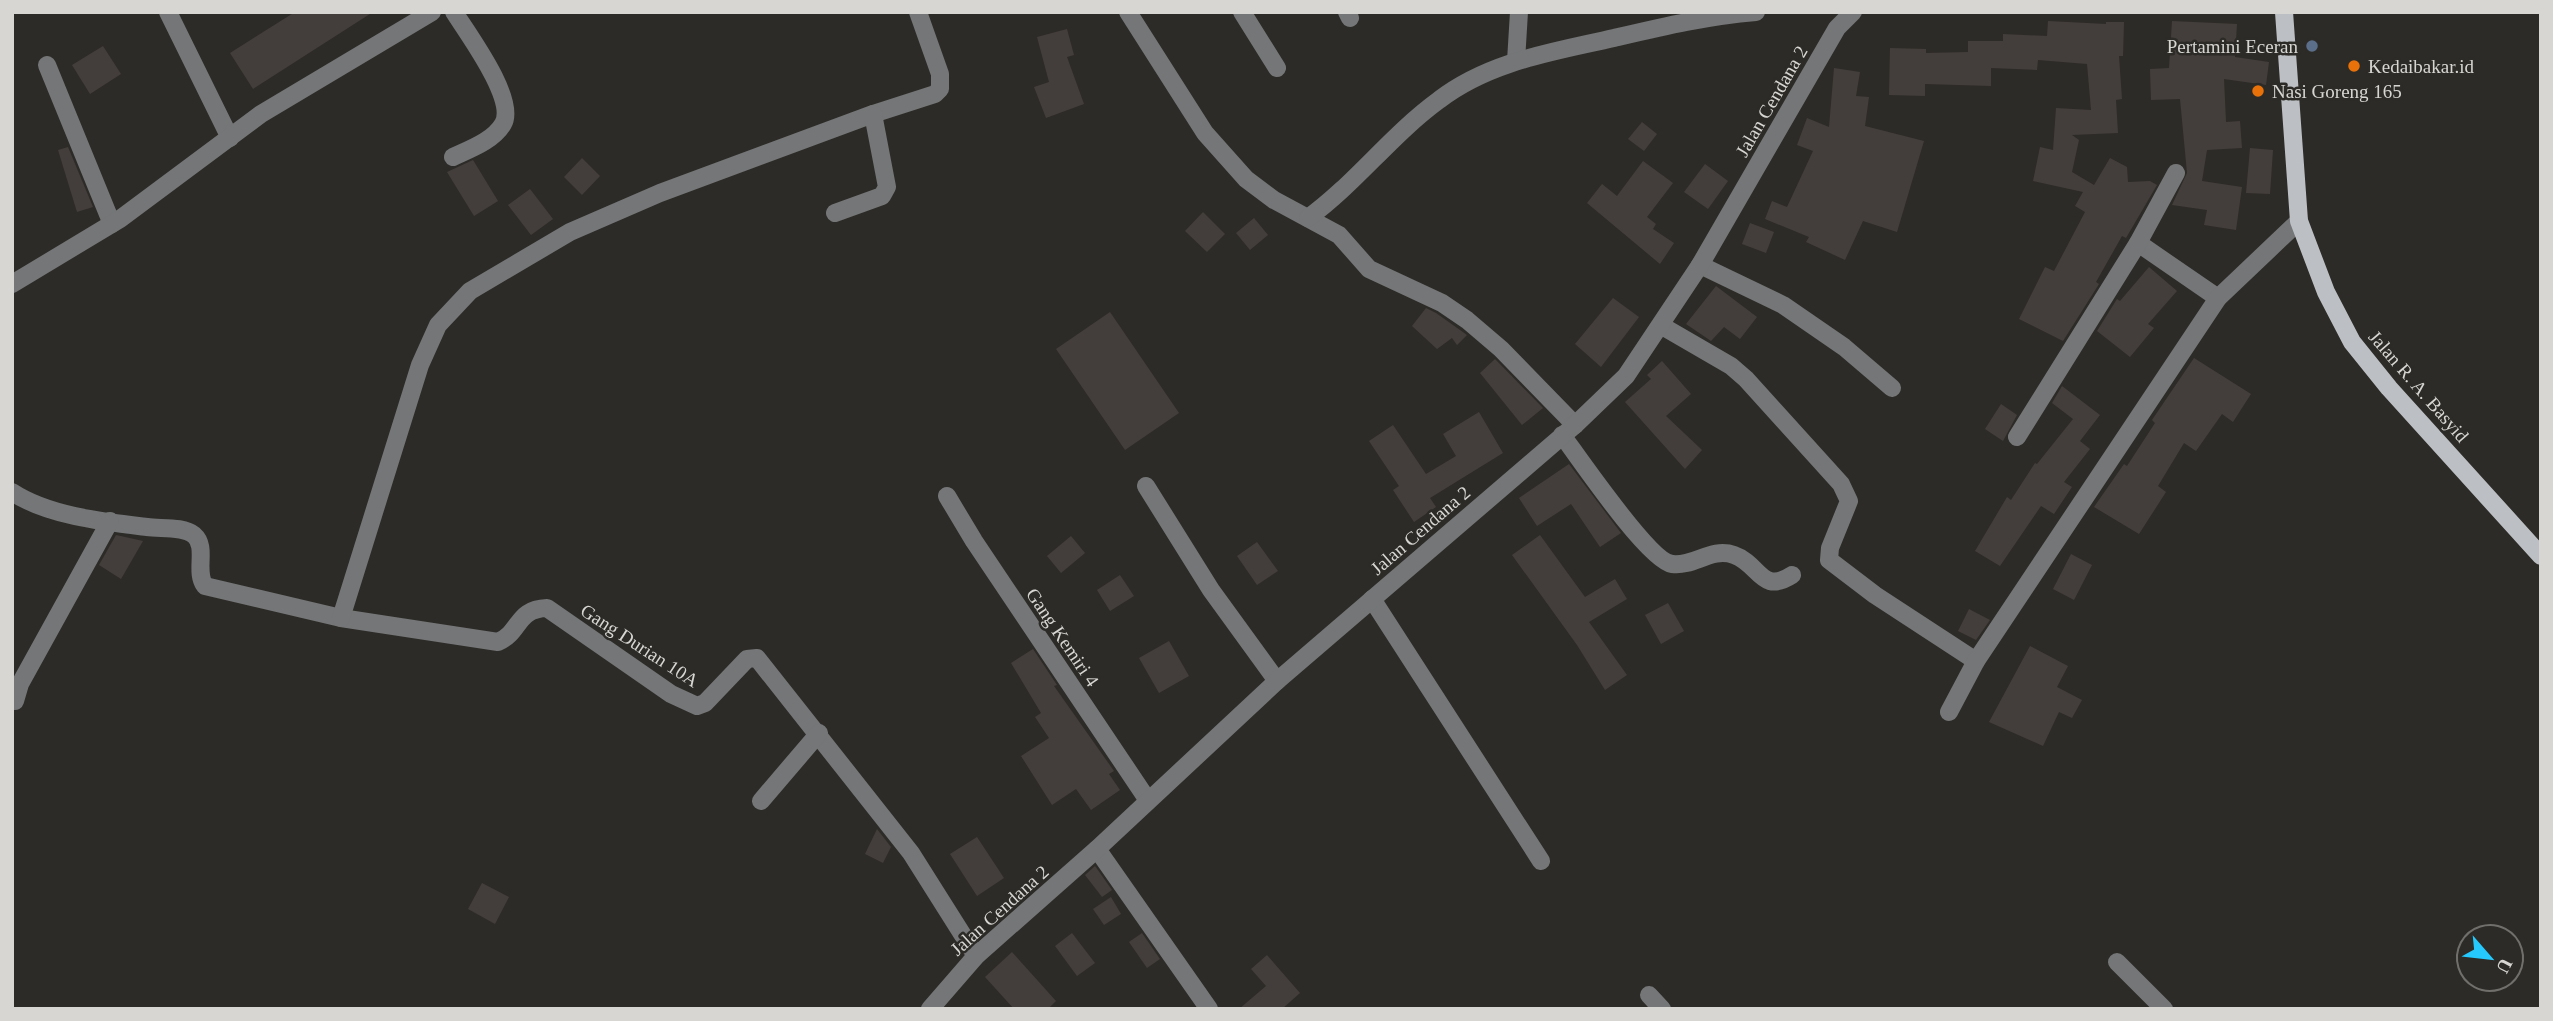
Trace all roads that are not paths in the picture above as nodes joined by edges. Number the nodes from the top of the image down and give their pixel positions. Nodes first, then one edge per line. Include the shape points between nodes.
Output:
1 (168, 12) edge
2 (432, 12) edge
3 (454, 12) edge
4 (918, 12) edge
5 (1128, 12) edge
6 (1241, 12) edge
7 (1519, 12) edge
8 (1756, 12) edge
9 (1853, 12) edge
10 (2284, 12) edge
11 (1516, 61) junction
12 (47, 65) dead end
13 (1277, 68) dead end
14 (873, 114) junction
15 (230, 138) junction
16 (453, 157) dead end
17 (2176, 173) dead end
18 (835, 213) dead end
19 (1308, 218) junction
20 (2299, 221) junction
21 (112, 224) junction
22 (2138, 243) junction
23 (1700, 265) junction
24 (12, 284) edge
25 (2218, 298) junction
26 (1662, 326) junction
27 (1892, 388) dead end
28 (1569, 430) junction
29 (2017, 437) dead end
30 (1146, 486) dead end
31 (12, 492) edge
32 (947, 496) dead end
33 (110, 521) junction
34 (2541, 556) edge
35 (1791, 575) dead end
36 (1372, 599) junction
37 (341, 618) junction
38 (1976, 661) junction
39 (1277, 681) junction
40 (15, 701) dead end
41 (1949, 712) dead end
42 (819, 733) junction
43 (1147, 799) junction
44 (761, 801) dead end
45 (1097, 849) junction
46 (1541, 861) dead end
47 (976, 956) junction
48 (2117, 961) dead end
49 (1649, 995) dead end
50 (930, 1009) edge
51 (1209, 1009) edge
52 (1662, 1009) edge
53 (2164, 1009) edge

1 - 15 street
2 - 15 street via 261,114
3 - 16 street via 496,82 506,113 502,124 481,144
4 - 14 street via 940,74 940,89
5 - 19 street via 1205,133 1246,179
6 - 13 street
7 - 11 street
8 - 11 street via 1715,15
9 - 23 street, Jalan Cendana 2 via 1838,28
10 - 20 main road, Jalan R. A. Basyid
11 - 19 street via 1479,75 1440,99 1396,136 1337,197
12 - 21 street
14 - 18 street via 887,187 882,196
14 - 37 street via 569,232 470,290 438,325 420,365
15 - 21 street
17 - 22 street
19 - 28 street via 1339,235 1369,269 1442,303 1466,320 1501,349
20 - 25 street
20 - 34 main road, Jalan R. A. Basyid via 2326,292 2352,342
21 - 24 street
22 - 25 street
22 - 29 street
23 - 26 street, Jalan Cendana 2
23 - 27 street via 1783,306 1844,347
25 - 38 street
26 - 28 street, Jalan Cendana 2 via 1626,376
26 - 38 street via 1746,379 1841,484 1849,501 1829,560
28 - 35 street via 1611,502 1660,559 1679,564 1716,552 1730,553 1743,558 1771,583
28 - 36 street, Jalan Cendana 2
30 - 39 street via 1211,590
31 - 33 street via 51,509
32 - 43 street, Gang Kemiri 4
33 - 37 street via 194,535 200,543 200,579 214,590
33 - 40 street via 20,684
36 - 39 street, Jalan Cendana 2
36 - 46 street
37 - 42 street, Gang Durian 10A via 498,642 533,608 547,608 671,694 697,706 705,704 747,659 757,658
38 - 41 street
39 - 43 street, Jalan Cendana 2
42 - 44 street
42 - 47 street, Gang Durian 10A via 911,853
43 - 45 street, Jalan Cendana 2
45 - 47 street, Jalan Cendana 2
45 - 51 street
47 - 50 street, Jalan Cendana 2
48 - 53 street
49 - 52 street

